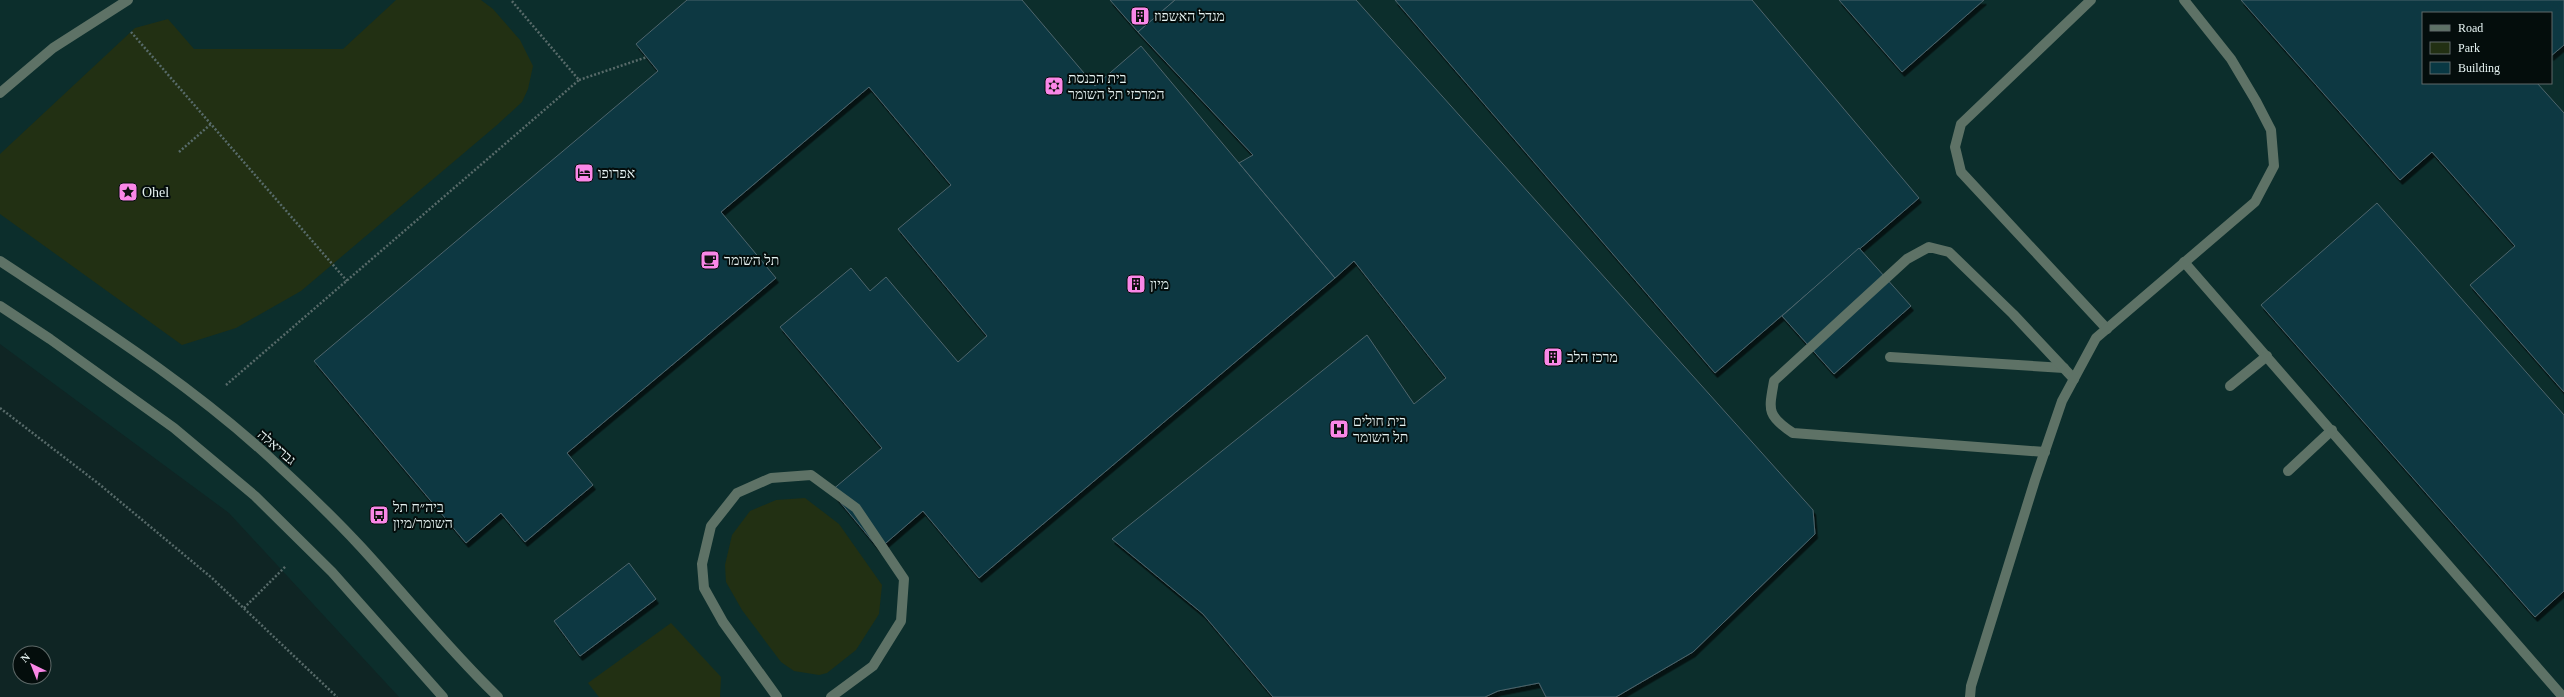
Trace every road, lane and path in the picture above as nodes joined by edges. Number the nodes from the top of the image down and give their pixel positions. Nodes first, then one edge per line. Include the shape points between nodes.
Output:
1 (128, 0) edge
2 (511, 0) edge
3 (2091, 0) edge
4 (2184, 0) edge
5 (112, 10) junction
6 (647, 57) dead end
7 (579, 80) junction
8 (0, 93) edge
9 (211, 124) junction
10 (179, 152) dead end
11 (0, 261) edge
12 (2184, 262) junction
13 (347, 281) junction
14 (0, 306) edge
15 (2107, 329) junction
16 (2267, 356) junction
17 (1890, 358) dead end
18 (2064, 368) junction
19 (2074, 379) junction
20 (2230, 386) dead end
21 (205, 403) junction
22 (0, 408) edge
23 (2332, 430) junction
24 (2045, 452) junction
25 (2288, 471) dead end
26 (306, 546) junction
27 (244, 608) junction
28 (1971, 686) junction
29 (337, 697) edge
30 (443, 697) edge
31 (498, 697) edge
32 (777, 697) edge
33 (831, 697) edge
34 (1964, 697) edge
35 (1970, 697) edge
36 (2563, 697) edge

1 - 5 street
2 - 7 path
3 - 15 street via 1960,124 1955,147 1961,172
4 - 12 street via 2231,59 2256,101 2271,130 2274,166 2255,202
5 - 8 street via 54,48
5 - 9 path
6 - 7 path
7 - 13 path
9 - 10 path
9 - 13 path
11 - 21 street, גבריאלה via 72,308
12 - 15 street
12 - 16 street
13 - 21 path
14 - 26 street via 174,428 255,496
15 - 19 street via 2096,338
16 - 20 street
16 - 23 street
17 - 18 street
18 - 19 street
18 - 24 street via 2014,314 1949,252 1929,247 1907,259 1774,381 1770,406 1776,422 1793,433
19 - 24 street via 2062,401
21 - 31 street, גבריאלה via 281,468 360,545 427,622
22 - 27 path via 99,484 212,578
23 - 25 street
23 - 36 street
24 - 28 street
26 - 27 path
26 - 30 street
27 - 29 path
28 - 34 street
28 - 35 street
32 - 33 street via 723,622 704,588 702,564 711,526 737,493 771,478 811,475 856,508 904,579 901,621 873,666

